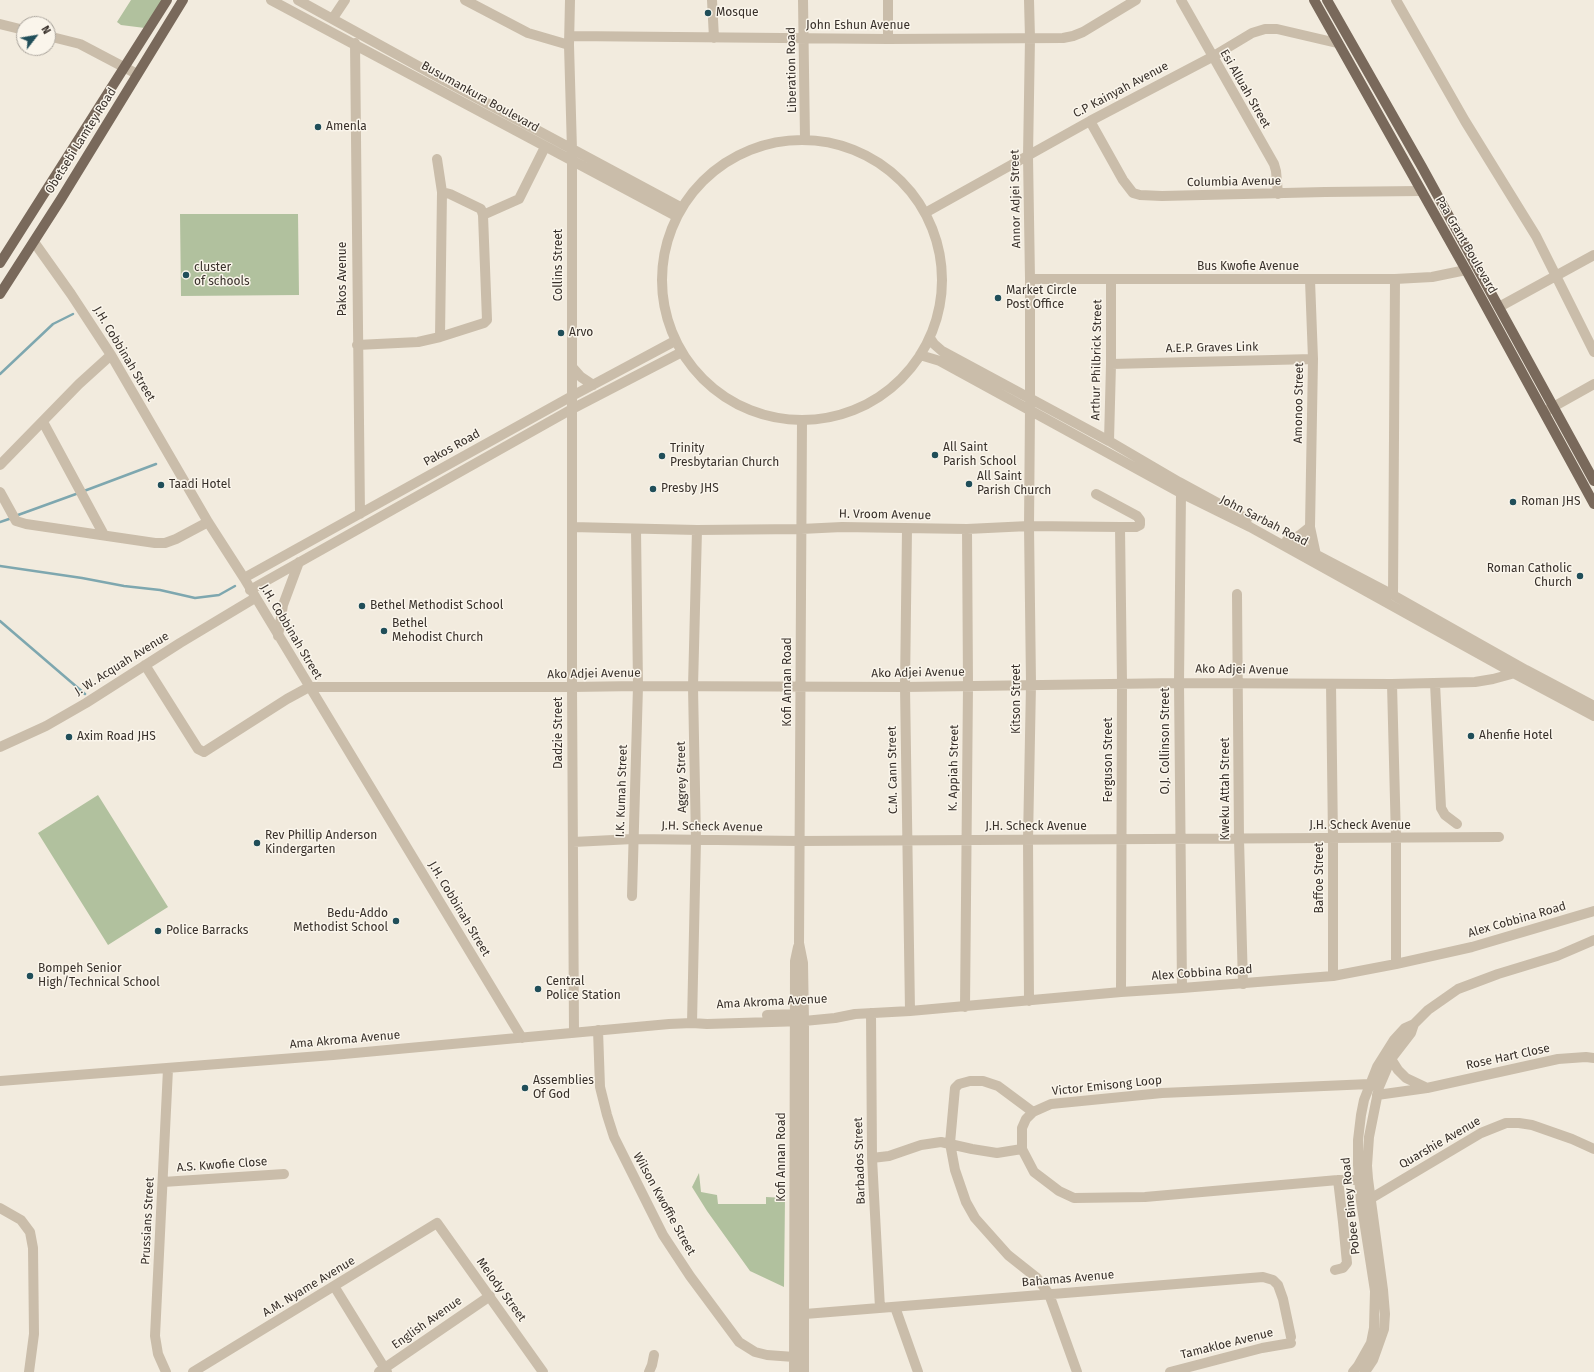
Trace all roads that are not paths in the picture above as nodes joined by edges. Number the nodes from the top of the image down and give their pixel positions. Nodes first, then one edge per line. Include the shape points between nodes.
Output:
1 (167, 0) edge
2 (183, 0) edge
3 (271, 0) edge
4 (298, 0) edge
5 (345, 0) edge
6 (465, 0) edge
7 (570, 0) edge
8 (712, 0) edge
9 (803, 0) edge
10 (888, 0) edge
11 (1029, 0) edge
12 (1136, 0) edge
13 (1181, 0) edge
14 (1314, 0) edge
15 (1327, 0) edge
16 (1396, 0) edge
17 (333, 18) junction
18 (0, 24) edge
19 (16, 28) edge
20 (56, 38) edge
21 (714, 38) junction
22 (1030, 38) junction
23 (805, 39) junction
24 (888, 39) junction
25 (570, 40) junction
26 (355, 43) junction
27 (1337, 43) junction
28 (1212, 57) junction
29 (125, 66) junction
30 (137, 74) junction
31 (1090, 121) junction
32 (805, 139) junction
33 (1406, 139) junction
34 (1395, 144) junction
35 (545, 147) junction
36 (572, 150) junction
37 (1028, 156) junction
38 (437, 159) dead end
39 (572, 162) junction
40 (1420, 191) junction
41 (442, 192) junction
42 (1278, 194) junction
43 (682, 208) junction
44 (925, 212) junction
45 (483, 215) junction
46 (676, 216) junction
47 (34, 242) junction
48 (1594, 255) edge
49 (0, 262) edge
50 (1466, 270) junction
51 (1556, 276) junction
52 (1030, 279) junction
53 (1395, 279) junction
54 (1111, 280) junction
55 (1310, 280) junction
56 (0, 294) edge
57 (1499, 307) junction
58 (440, 337) junction
59 (930, 338) junction
60 (673, 342) junction
61 (357, 345) junction
62 (1594, 352) edge
63 (680, 353) junction
64 (111, 355) junction
65 (920, 355) junction
66 (1313, 359) junction
67 (1111, 364) junction
68 (573, 368) junction
69 (1594, 384) edge
70 (593, 385) junction
71 (572, 396) junction
72 (1030, 398) junction
73 (1554, 406) junction
74 (572, 409) junction
75 (1030, 410) junction
76 (1544, 412) junction
77 (802, 421) junction
78 (42, 422) junction
79 (1109, 441) junction
80 (0, 465) edge
81 (1594, 481) edge
82 (0, 492) edge
83 (1181, 493) junction
84 (1096, 494) dead end
85 (1594, 504) edge
86 (360, 514) junction
87 (208, 522) junction
88 (1029, 526) junction
89 (572, 527) junction
90 (1310, 527) junction
91 (1120, 528) junction
92 (636, 529) junction
93 (801, 529) junction
94 (907, 529) junction
95 (966, 529) junction
96 (697, 530) junction
97 (104, 535) junction
98 (1287, 540) junction
99 (1316, 555) junction
100 (299, 562) junction
101 (244, 578) junction
102 (253, 594) junction
103 (1237, 594) dead end
104 (1393, 595) junction
105 (278, 636) junction
106 (145, 665) junction
107 (1526, 670) junction
108 (1515, 674) junction
109 (1122, 683) junction
110 (1179, 683) junction
111 (1238, 683) junction
112 (1435, 683) junction
113 (1031, 684) junction
114 (1331, 684) junction
115 (1392, 684) junction
116 (968, 685) junction
117 (638, 686) junction
118 (801, 686) junction
119 (309, 687) junction
120 (572, 687) junction
121 (693, 687) junction
122 (905, 687) junction
123 (1594, 706) edge
124 (1594, 716) edge
125 (0, 747) edge
126 (1457, 824) dead end
127 (1499, 837) dead end
128 (633, 839) junction
129 (1239, 839) junction
130 (1333, 839) junction
131 (1396, 839) junction
132 (696, 840) junction
133 (966, 840) junction
134 (1028, 840) junction
135 (1122, 840) junction
136 (1180, 840) junction
137 (907, 841) junction
138 (573, 842) junction
139 (800, 842) junction
140 (632, 896) dead end
141 (1594, 911) edge
142 (1594, 940) edge
143 (1396, 964) junction
144 (1333, 976) junction
145 (1243, 984) junction
146 (1182, 988) junction
147 (1121, 992) junction
148 (1029, 1001) junction
149 (965, 1007) junction
150 (910, 1011) junction
151 (871, 1013) junction
152 (800, 1017) junction
153 (692, 1023) junction
154 (1414, 1024) junction
155 (598, 1030) junction
156 (574, 1032) junction
157 (522, 1038) junction
158 (1594, 1058) edge
159 (1392, 1059) junction
160 (168, 1069) junction
161 (0, 1081) edge
162 (1370, 1084) junction
163 (1427, 1088) junction
164 (1377, 1095) junction
165 (1033, 1112) junction
166 (950, 1143) junction
167 (1022, 1149) junction
168 (1594, 1149) edge
169 (872, 1158) junction
170 (284, 1174) dead end
171 (1338, 1180) junction
172 (1360, 1180) junction
173 (163, 1182) junction
174 (1370, 1199) junction
175 (0, 1208) edge
176 (437, 1223) joint
177 (1335, 1270) dead end
178 (334, 1286) junction
179 (1049, 1294) junction
180 (490, 1296) junction
181 (895, 1307) junction
182 (880, 1308) junction
183 (805, 1314) junction
184 (1291, 1340) joint
185 (654, 1355) dead end
186 (794, 1357) junction
187 (384, 1371) edge
188 (29, 1372) edge
189 (166, 1372) edge
190 (193, 1372) edge
191 (543, 1372) edge
192 (649, 1372) edge
193 (794, 1372) edge
194 (804, 1372) edge
195 (918, 1372) edge
196 (1077, 1372) edge
197 (1170, 1372) edge
198 (1353, 1372) edge
199 (1365, 1372) edge

1 - 29 main road, Obetsebi Lamtey Road
2 - 30 main road, Obetsebi Lamtey Road
3 - 26 street, Busumankura Boulevard
4 - 17 street, Busumankura Boulevard
5 - 17 street
6 - 25 street, John Eshun Avenue via 528,32
7 - 25 street
8 - 21 street
9 - 23 street, Liberation Road
10 - 24 street
11 - 22 street, Annor Adjei Street
12 - 22 street, John Eshun Avenue via 1073,36
13 - 28 street, Esi Alluah Street
14 - 27 main road, Paa Grant Boulevard
15 - 33 main road, Paa Grant Boulevard
16 - 51 street via 1465,121 1521,211
17 - 36 street, Busumankura Boulevard
18 - 19 street
20 - 29 street via 80,44
21 - 23 street, John Eshun Avenue
21 - 25 street, John Eshun Avenue
22 - 24 street, John Eshun Avenue
22 - 37 street, Annor Adjei Street
23 - 24 street, John Eshun Avenue
23 - 32 street, Liberation Road
25 - 36 street
26 - 35 street, Busumankura Boulevard
26 - 61 street, Pakos Avenue
27 - 28 street, C.P Kainyah Avenue via 1277,29 1265,29 1252,33
27 - 34 main road, Paa Grant Boulevard
28 - 31 street, C.P Kainyah Avenue
28 - 42 street, Esi Alluah Street via 1274,164
29 - 30 street
29 - 49 main road, Obetsebi Lamtey Road
30 - 47 main road, Obetsebi Lamtey Road
31 - 37 street, C.P Kainyah Avenue
31 - 42 street, Columbia Avenue via 1133,193 1149,196
32 - 43 street via 766,144 730,159 699,184
32 - 44 street via 841,145 875,160 903,183
33 - 34 main road
33 - 57 main road, Paa Grant Boulevard
34 - 40 main road, Paa Grant Boulevard
35 - 39 street, Busumankura Boulevard
35 - 45 street via 519,198
36 - 39 street
36 - 43 street, Busumankura Boulevard
37 - 44 street, C.P Kainyah Avenue
37 - 52 street, Annor Adjei Street
38 - 41 street
39 - 46 street, Busumankura Boulevard
39 - 68 street, Collins Street
40 - 42 street, Columbia Avenue
40 - 50 main road, Paa Grant Boulevard
41 - 45 street via 478,206
41 - 58 street
43 - 46 street
44 - 59 street via 936,238 941,266 942,295
45 - 58 street via 487,320
46 - 60 street via 663,257 663,300
47 - 56 main road, Obetsebi Lamtey Road
47 - 64 street, J.H. Cobbinah Street
48 - 51 street
50 - 53 street, Bus Kwofie Avenue via 1432,277
50 - 76 main road, Paa Grant Boulevard
51 - 57 street
51 - 62 street
52 - 54 street, Bus Kwofie Avenue
52 - 72 street, Annor Adjei Street
53 - 55 street, Bus Kwofie Avenue
53 - 104 street
54 - 55 street, Bus Kwofie Avenue
54 - 67 street, Arthur Philbrick Street
55 - 66 street, Amonoo Street
57 - 73 main road, Paa Grant Boulevard
58 - 61 street via 411,343
59 - 65 street
59 - 72 street, John Sarbah Road via 942,351
60 - 63 street
60 - 70 street, Pakos Road
61 - 86 street, Pakos Avenue
63 - 74 street, Pakos Road
63 - 77 street via 716,391 744,408 775,418
64 - 78 street
64 - 87 street, J.H. Cobbinah Street
65 - 75 street, John Sarbah Road via 940,361
65 - 77 street via 904,378 876,400 842,415
66 - 67 street, A.E.P. Graves Link
66 - 90 street, Amonoo Street
67 - 79 street, Arthur Philbrick Street
68 - 70 street
68 - 71 street, Collins Street
69 - 73 street
70 - 71 street, Pakos Road
71 - 74 street, Collins Street
71 - 86 street, Pakos Road
72 - 75 street, Kitson Street
72 - 79 street, John Sarbah Road
73 - 76 street
73 - 81 main road, Paa Grant Boulevard
74 - 89 street, Dadzie Street
74 - 100 street, Pakos Road
75 - 83 street, John Sarbah Road
75 - 88 street, Kitson Street
76 - 85 main road, Paa Grant Boulevard
77 - 93 street, Kofi Annan Road
78 - 80 street
78 - 97 street
79 - 98 street, John Sarbah Road
82 - 97 street via 16,521
83 - 108 street, John Sarbah Road via 1250,527
83 - 110 street, O.J. Collinson Street
84 - 91 street, H. Vroom Avenue via 1140,520 1140,525 1136,527
86 - 101 street, Pakos Road
87 - 97 street via 165,543
87 - 101 street, J.H. Cobbinah Street
88 - 91 street, H. Vroom Avenue
88 - 95 street, H. Vroom Avenue
88 - 113 street, Kitson Street
89 - 92 street, H. Vroom Avenue
89 - 120 street, Dadzie Street
90 - 98 street via 1294,539
90 - 99 street, Amonoo Street
91 - 109 street, Ferguson Street
92 - 96 street, H. Vroom Avenue
92 - 117 street, I.K. Kumah Street
93 - 94 street, H. Vroom Avenue
93 - 96 street, H. Vroom Avenue
93 - 118 street, Kofi Annan Road
94 - 95 street, H. Vroom Avenue
94 - 122 street, C.M. Cann Street
95 - 116 street, K. Appiah Street
96 - 121 street, Aggrey Street
98 - 99 street, John Sarbah Road
99 - 104 street, John Sarbah Road
100 - 102 street, Pakos Road
100 - 105 street via 283,605
101 - 102 street, J.H. Cobbinah Street
102 - 105 street, J.H. Cobbinah Street
102 - 106 street, J. W. Acquah Avenue
103 - 111 street, Kweku Attah Street
104 - 107 street, John Sarbah Road
105 - 119 street, J.H. Cobbinah Street
106 - 119 street via 198,749 204,752
106 - 125 street, J. W. Acquah Avenue via 46,726
107 - 108 street, Ako Adjei Avenue
107 - 123 street, John Sarbah Road
108 - 112 street, Ako Adjei Avenue via 1475,682
108 - 124 street, John Sarbah Road
109 - 110 street, Ako Adjei Avenue
109 - 113 street, Ako Adjei Avenue
109 - 135 street, Ferguson Street
110 - 111 street, Ako Adjei Avenue
110 - 136 street, O.J. Collinson Street
111 - 114 street, Ako Adjei Avenue
111 - 129 street, Kweku Attah Street
112 - 115 street, Ako Adjei Avenue
112 - 126 street via 1441,808 1445,815
113 - 116 street, Ako Adjei Avenue
113 - 134 street, Kitson Street
114 - 115 street, Ako Adjei Avenue
114 - 130 street, Baffoe Street
115 - 131 street
116 - 122 street, Ako Adjei Avenue
116 - 133 street, K. Appiah Street
117 - 120 street, Ako Adjei Avenue
117 - 121 street, Ako Adjei Avenue
117 - 128 street, I.K. Kumah Street
118 - 121 street, Ako Adjei Avenue
118 - 122 street, Ako Adjei Avenue
118 - 139 street, Kofi Annan Road
119 - 120 street, Ako Adjei Avenue
119 - 157 street, J.H. Cobbinah Street
120 - 138 street, Dadzie Street
121 - 132 street, Aggrey Street
122 - 137 street, C.M. Cann Street
127 - 131 street, J.H. Scheck Avenue
128 - 132 street, J.H. Scheck Avenue
128 - 138 street, J.H. Scheck Avenue
128 - 140 street, I.K. Kumah Street
129 - 130 street, J.H. Scheck Avenue
129 - 136 street, J.H. Scheck Avenue
129 - 145 street, Kweku Attah Street
130 - 131 street, J.H. Scheck Avenue
130 - 144 street, Baffoe Street
131 - 143 street
132 - 139 street, J.H. Scheck Avenue
132 - 153 street, Aggrey Street
133 - 134 street, J.H. Scheck Avenue
133 - 137 street, J.H. Scheck Avenue
133 - 149 street, K. Appiah Street
134 - 135 street, J.H. Scheck Avenue
134 - 148 street, Kitson Street
135 - 136 street, J.H. Scheck Avenue
135 - 147 street, Ferguson Street
136 - 146 street, O.J. Collinson Street
137 - 139 street, J.H. Scheck Avenue
137 - 150 street, C.M. Cann Street
138 - 156 street, Dadzie Street
139 - 152 street, Kofi Annan Road via 799,943 803,963
141 - 143 street, Alex Cobbina Road via 1472,947
142 - 154 street, Pobee Biney Road via 1557,956 1458,989 1428,1010
143 - 144 street, Alex Cobbina Road
144 - 145 street, Alex Cobbina Road
145 - 146 street, Alex Cobbina Road
146 - 147 street, Alex Cobbina Road
147 - 148 street, Alex Cobbina Road
148 - 149 street, Alex Cobbina Road
149 - 150 street, Alex Cobbina Road
150 - 151 street, Alex Cobbina Road
151 - 152 street, Alex Cobbina Road via 835,1018
151 - 169 street, Barbados Street
152 - 153 street, Ama Akroma Avenue via 707,1018
152 - 183 street, Kofi Annan Road
152 - 186 street, Kofi Annan Road
153 - 155 street, Ama Akroma Avenue
154 - 159 street, Pobee Biney Road
154 - 162 street, Pobee Biney Road via 1394,1040
155 - 156 street, Ama Akroma Avenue
155 - 186 street, Wilson Kwoffie Street via 600,1087 607,1116 614,1137 664,1235 690,1276 739,1342 755,1352
156 - 157 street, Ama Akroma Avenue
157 - 160 street, Ama Akroma Avenue
158 - 163 street, Rose Hart Close via 1558,1059
159 - 163 street via 1406,1078
159 - 164 street, Pobee Biney Road
160 - 161 street, Ama Akroma Avenue
160 - 173 street, Prussians Street
162 - 165 street, Victor Emisong Loop via 1162,1093 1051,1104
162 - 172 street, Pobee Biney Road via 1364,1100 1358,1140
163 - 164 street, Rose Hart Close
164 - 174 street, Pobee Biney Road via 1367,1166
165 - 166 street via 998,1086 983,1081 959,1084 955,1088
165 - 167 street via 1022,1128
166 - 167 street via 997,1153
166 - 169 street via 921,1145 889,1156
166 - 179 street via 955,1170 966,1202 975,1218 1008,1255 1037,1278
167 - 171 street via 1034,1172 1059,1191 1074,1198 1145,1197
168 - 174 street, Quarshie Avenue via 1532,1125 1506,1123 1481,1133
169 - 182 street, Barbados Street
170 - 173 street, A.S. Kwofie Close
171 - 172 street
171 - 177 street via 1346,1263 1343,1268
172 - 198 street, Pobee Biney Road via 1375,1291 1374,1328 1371,1343
173 - 189 street, Prussians Street via 155,1336 158,1354
174 - 199 street, Pobee Biney Road via 1385,1314 1384,1329 1373,1360
175 - 188 street via 21,1220 30,1232 33,1248 34,1334
176 - 178 street, A.M. Nyame Avenue
176 - 180 street, Melody Street
178 - 187 street
178 - 190 street, A.M. Nyame Avenue
179 - 181 street, Bahamas Avenue
179 - 184 street, Bahamas Avenue via 1263,1277 1273,1280 1278,1285
179 - 196 street
180 - 187 street, English Avenue
180 - 191 street, Melody Street
181 - 182 street, Bahamas Avenue
181 - 195 street
182 - 183 street, Bahamas Avenue
183 - 194 street, Kofi Annan Road
184 - 197 street, Tamakloe Avenue
185 - 192 street
186 - 193 street, Kofi Annan Road

